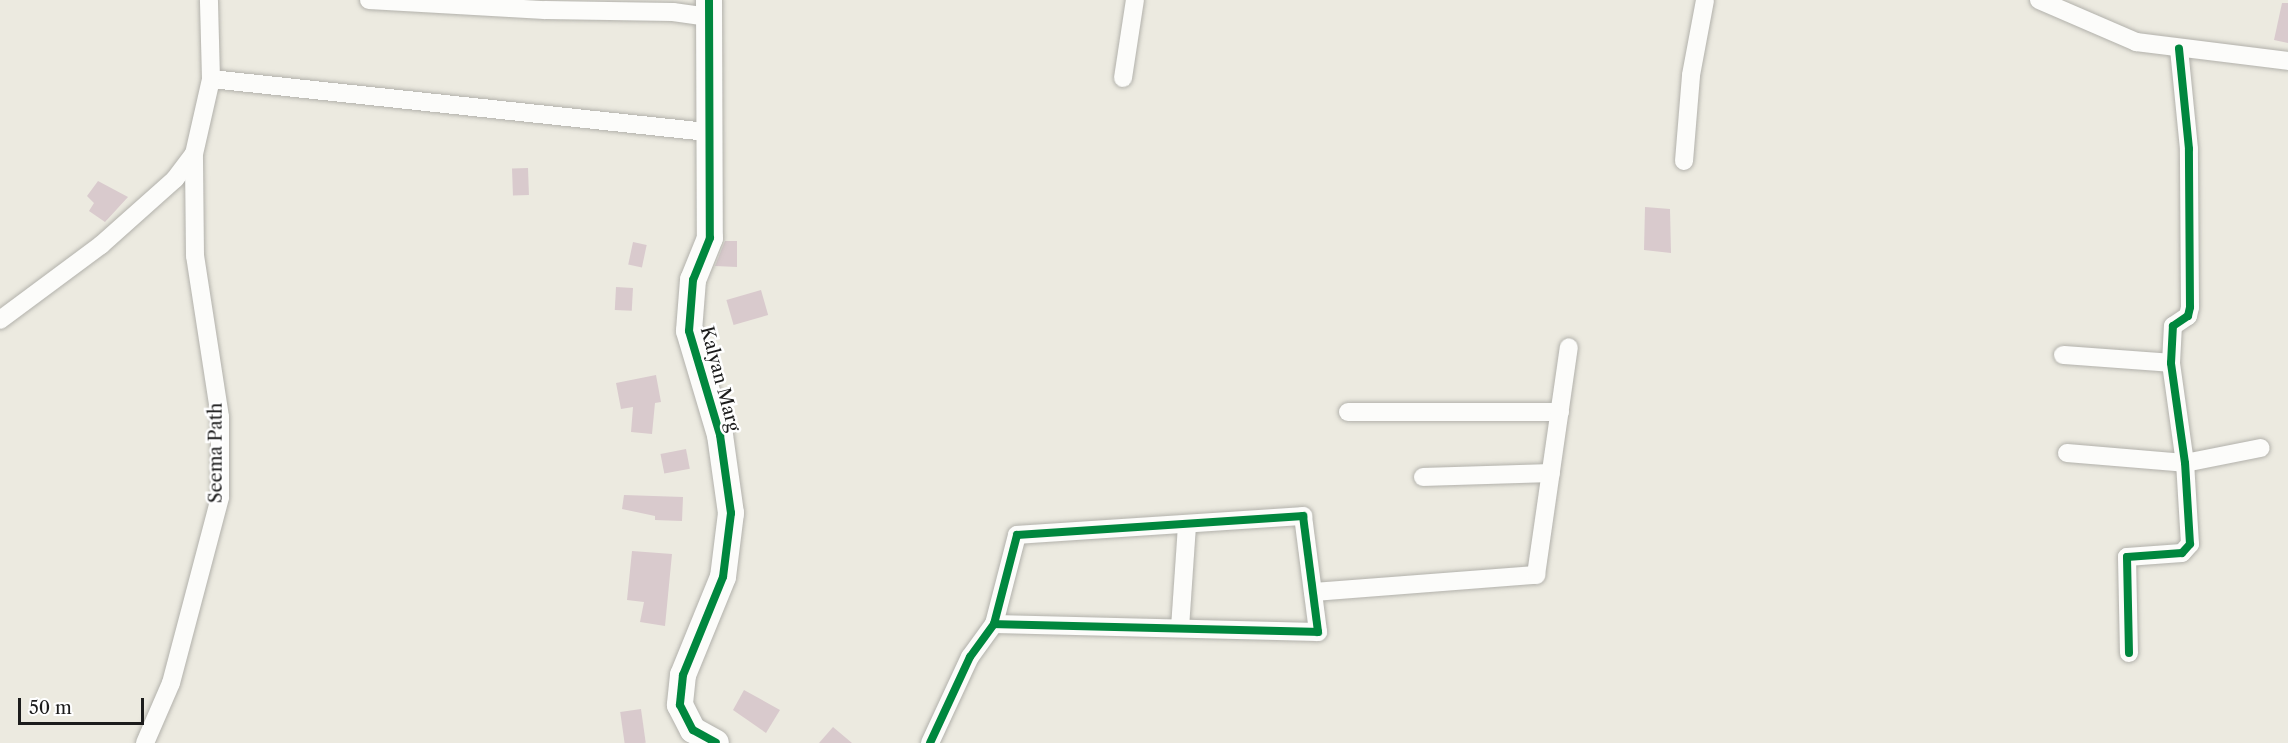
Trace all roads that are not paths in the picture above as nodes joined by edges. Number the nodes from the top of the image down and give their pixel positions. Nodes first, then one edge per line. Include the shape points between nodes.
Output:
1 (209, 0) edge
2 (369, 0) edge
3 (1135, 0) edge
4 (1705, 0) edge
5 (2039, 0) edge
6 (709, 8) edge
7 (2179, 48) junction
8 (2288, 61) edge
9 (1123, 78) dead end
10 (211, 79) junction
11 (708, 132) junction
12 (194, 154) junction
13 (1684, 162) dead end
14 (0, 320) edge
15 (1569, 347) dead end
16 (2063, 355) dead end
17 (2171, 363) junction
18 (1348, 412) dead end
19 (1560, 412) junction
20 (2261, 448) dead end
21 (2067, 453) dead end
22 (2185, 463) junction
23 (1551, 473) junction
24 (1423, 477) dead end
25 (1187, 524) junction
26 (1312, 592) junction
27 (994, 624) junction
28 (1180, 628) junction
29 (2129, 653) dead end
30 (145, 743) edge
31 (716, 743) edge
32 (930, 743) edge

1 - 10 street
2 - 6 street
3 - 9 street
4 - 13 street via 1689,86
5 - 7 street via 2110,34
6 - 11 street, Kalyan Marg
7 - 8 street
7 - 17 street via 2189,149 2190,307 2188,316 2173,326
10 - 11 street
10 - 12 street
11 - 31 street, Kalyan Marg via 710,238 693,280 689,331 720,435 731,513 723,577 683,675 680,705 693,730
12 - 14 street via 175,179 101,245
12 - 30 street, Seema Path via 195,256 220,417 220,497 171,683
15 - 19 street
16 - 17 street
17 - 22 street
18 - 19 street
19 - 23 street
20 - 22 street
21 - 22 street
22 - 29 street via 2188,550 2127,557
23 - 24 street
23 - 26 street via 1536,575
25 - 26 street via 1303,516
25 - 27 street via 1017,535
25 - 28 street
26 - 28 street via 1318,632
27 - 28 street
27 - 32 street via 970,657

